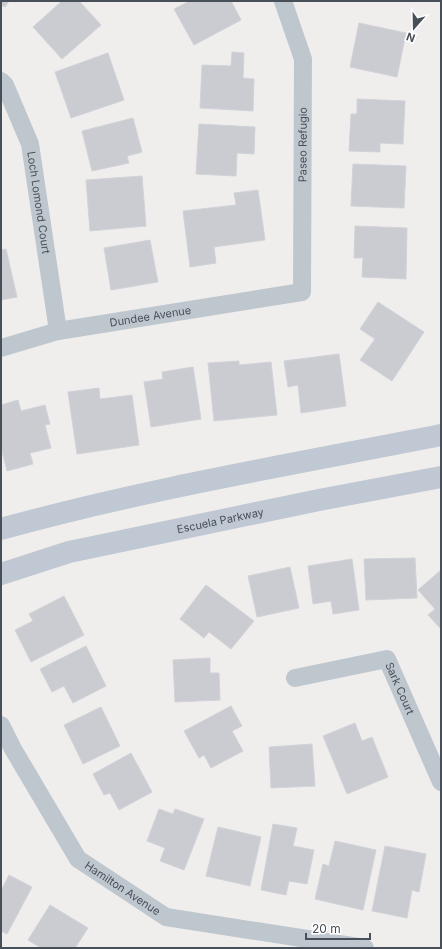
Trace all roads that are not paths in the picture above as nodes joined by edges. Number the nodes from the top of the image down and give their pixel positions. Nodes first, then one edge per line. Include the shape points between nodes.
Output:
1 (283, 1) edge
2 (1, 81) edge
3 (302, 292) joint
4 (58, 332) junction
5 (1, 348) edge
6 (441, 435) edge
7 (441, 477) edge
8 (1, 529) edge
9 (1, 574) edge
10 (295, 678) dead end
11 (1, 725) edge
12 (7, 752) edge
13 (441, 782) edge
14 (366, 948) edge

1 - 3 street, Paseo Refugio via 303,59
2 - 4 street, Loch Lomond Court via 30,144
3 - 4 street, Dundee Avenue
4 - 5 street, Dundee Avenue
6 - 8 street via 133,496
7 - 9 street, Escuela Parkway via 70,552
10 - 13 street, Sark Court via 388,659
11 - 12 street, Hamilton Avenue
12 - 14 street, Hamilton Avenue via 78,859 166,917

